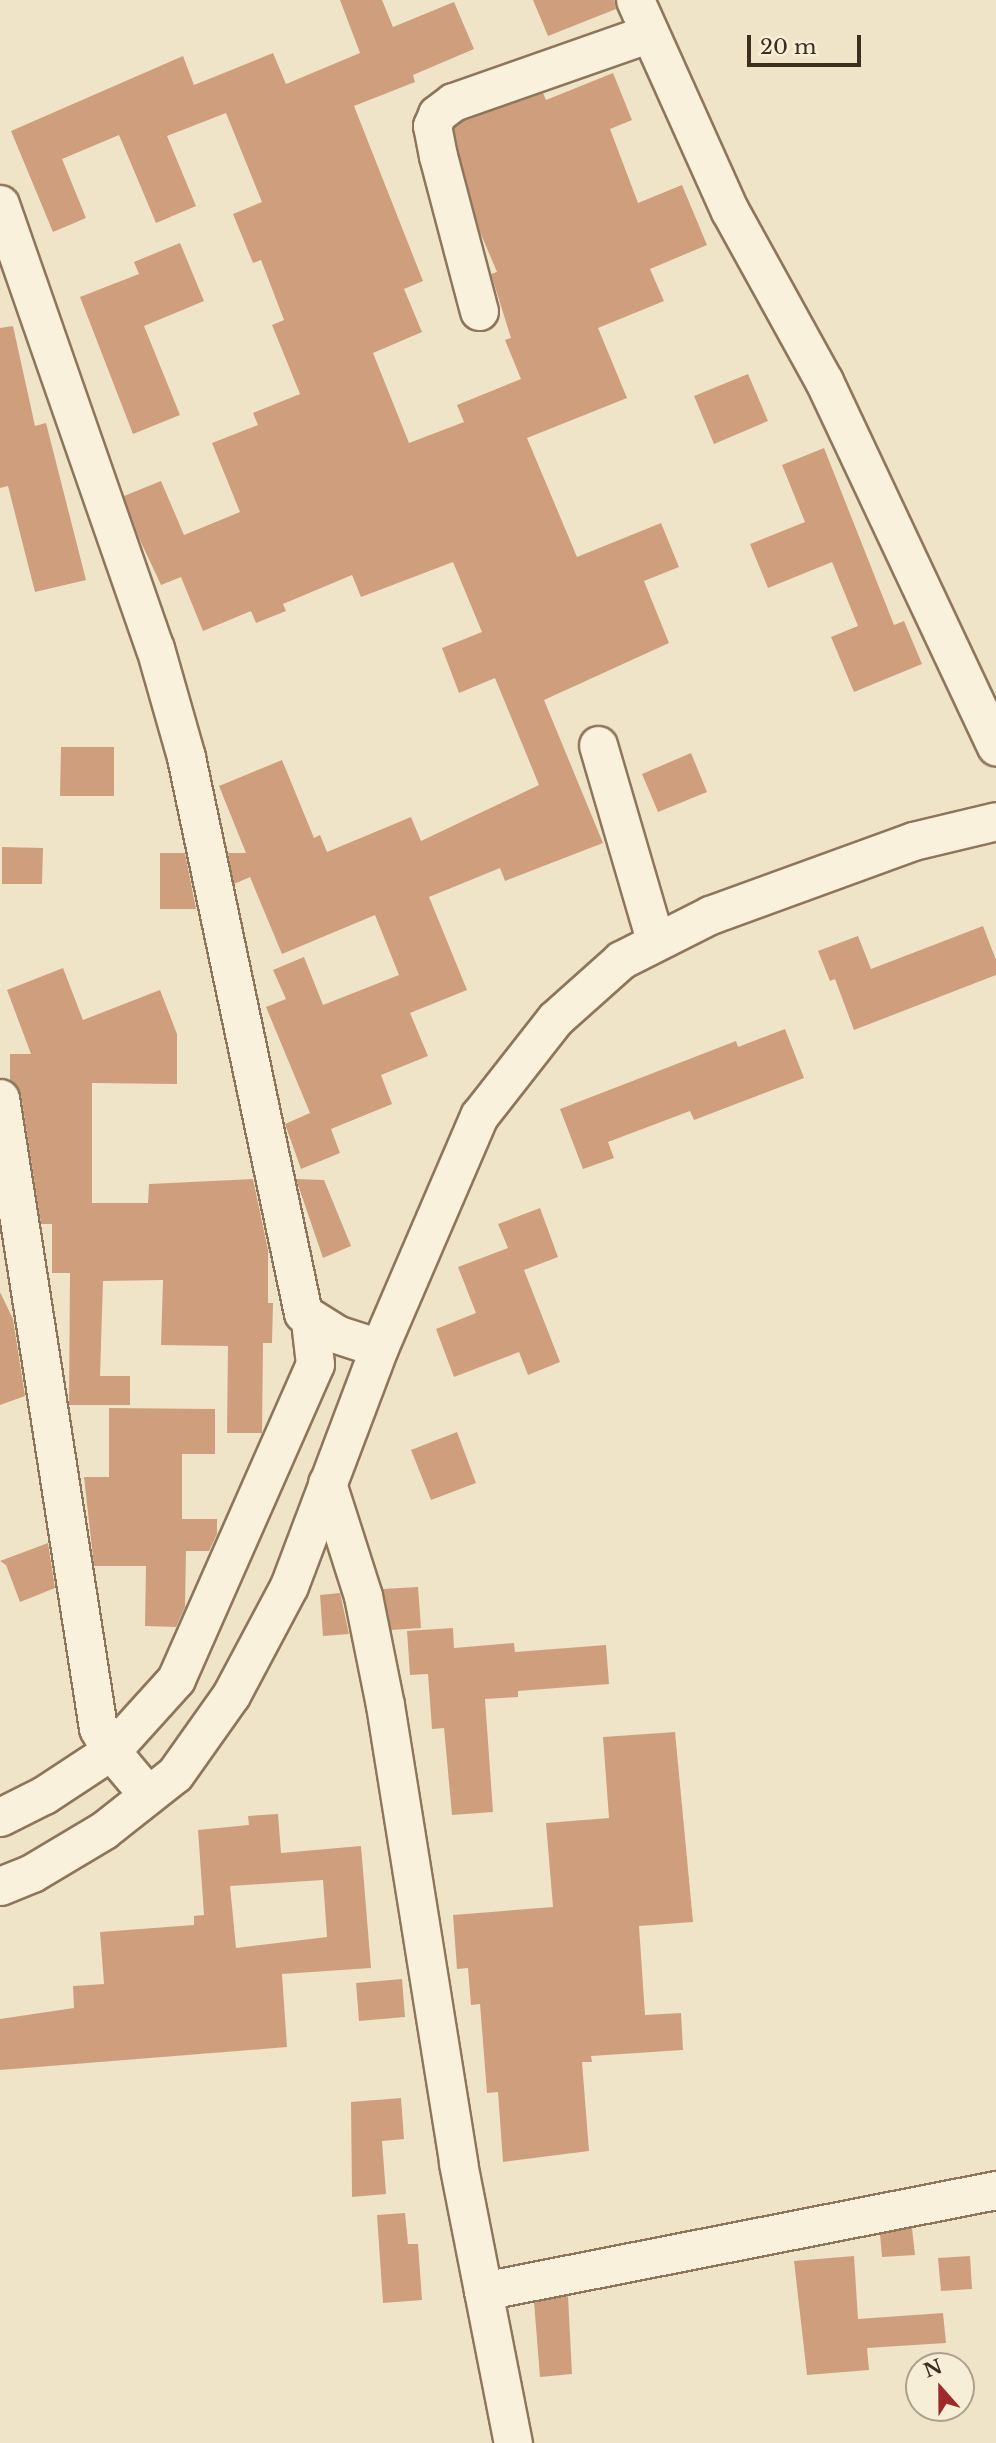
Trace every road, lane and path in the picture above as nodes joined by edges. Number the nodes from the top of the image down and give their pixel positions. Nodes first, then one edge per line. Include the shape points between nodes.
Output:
1 (635, 0) edge
2 (647, 34) junction
3 (0, 204) edge
4 (479, 311) dead end
5 (598, 745) dead end
6 (996, 747) edge
7 (996, 821) edge
8 (654, 934) junction
9 (0, 1098) edge
10 (323, 1327) junction
11 (375, 1347) junction
12 (327, 1483) junction
13 (114, 1755) junction
14 (145, 1792) junction
15 (0, 1817) edge
16 (0, 1886) edge
17 (996, 2190) edge
18 (483, 2291) junction
19 (513, 2443) edge

1 - 2 street
2 - 4 street via 453,102 438,114 432,126 434,136
2 - 6 street via 730,211 824,381
3 - 10 street via 155,648 187,757 303,1313
5 - 8 street via 633,877
7 - 8 street via 913,841
8 - 11 street via 555,1019 479,1116
9 - 13 street via 98,1728
10 - 11 street
10 - 13 street via 315,1364 188,1658
11 - 12 street
12 - 14 street via 289,1586 231,1695 175,1774
12 - 18 street via 363,1596 382,1692 455,2149
13 - 14 street
13 - 15 street
14 - 16 street via 104,1829 32,1873
17 - 18 street
18 - 19 street

